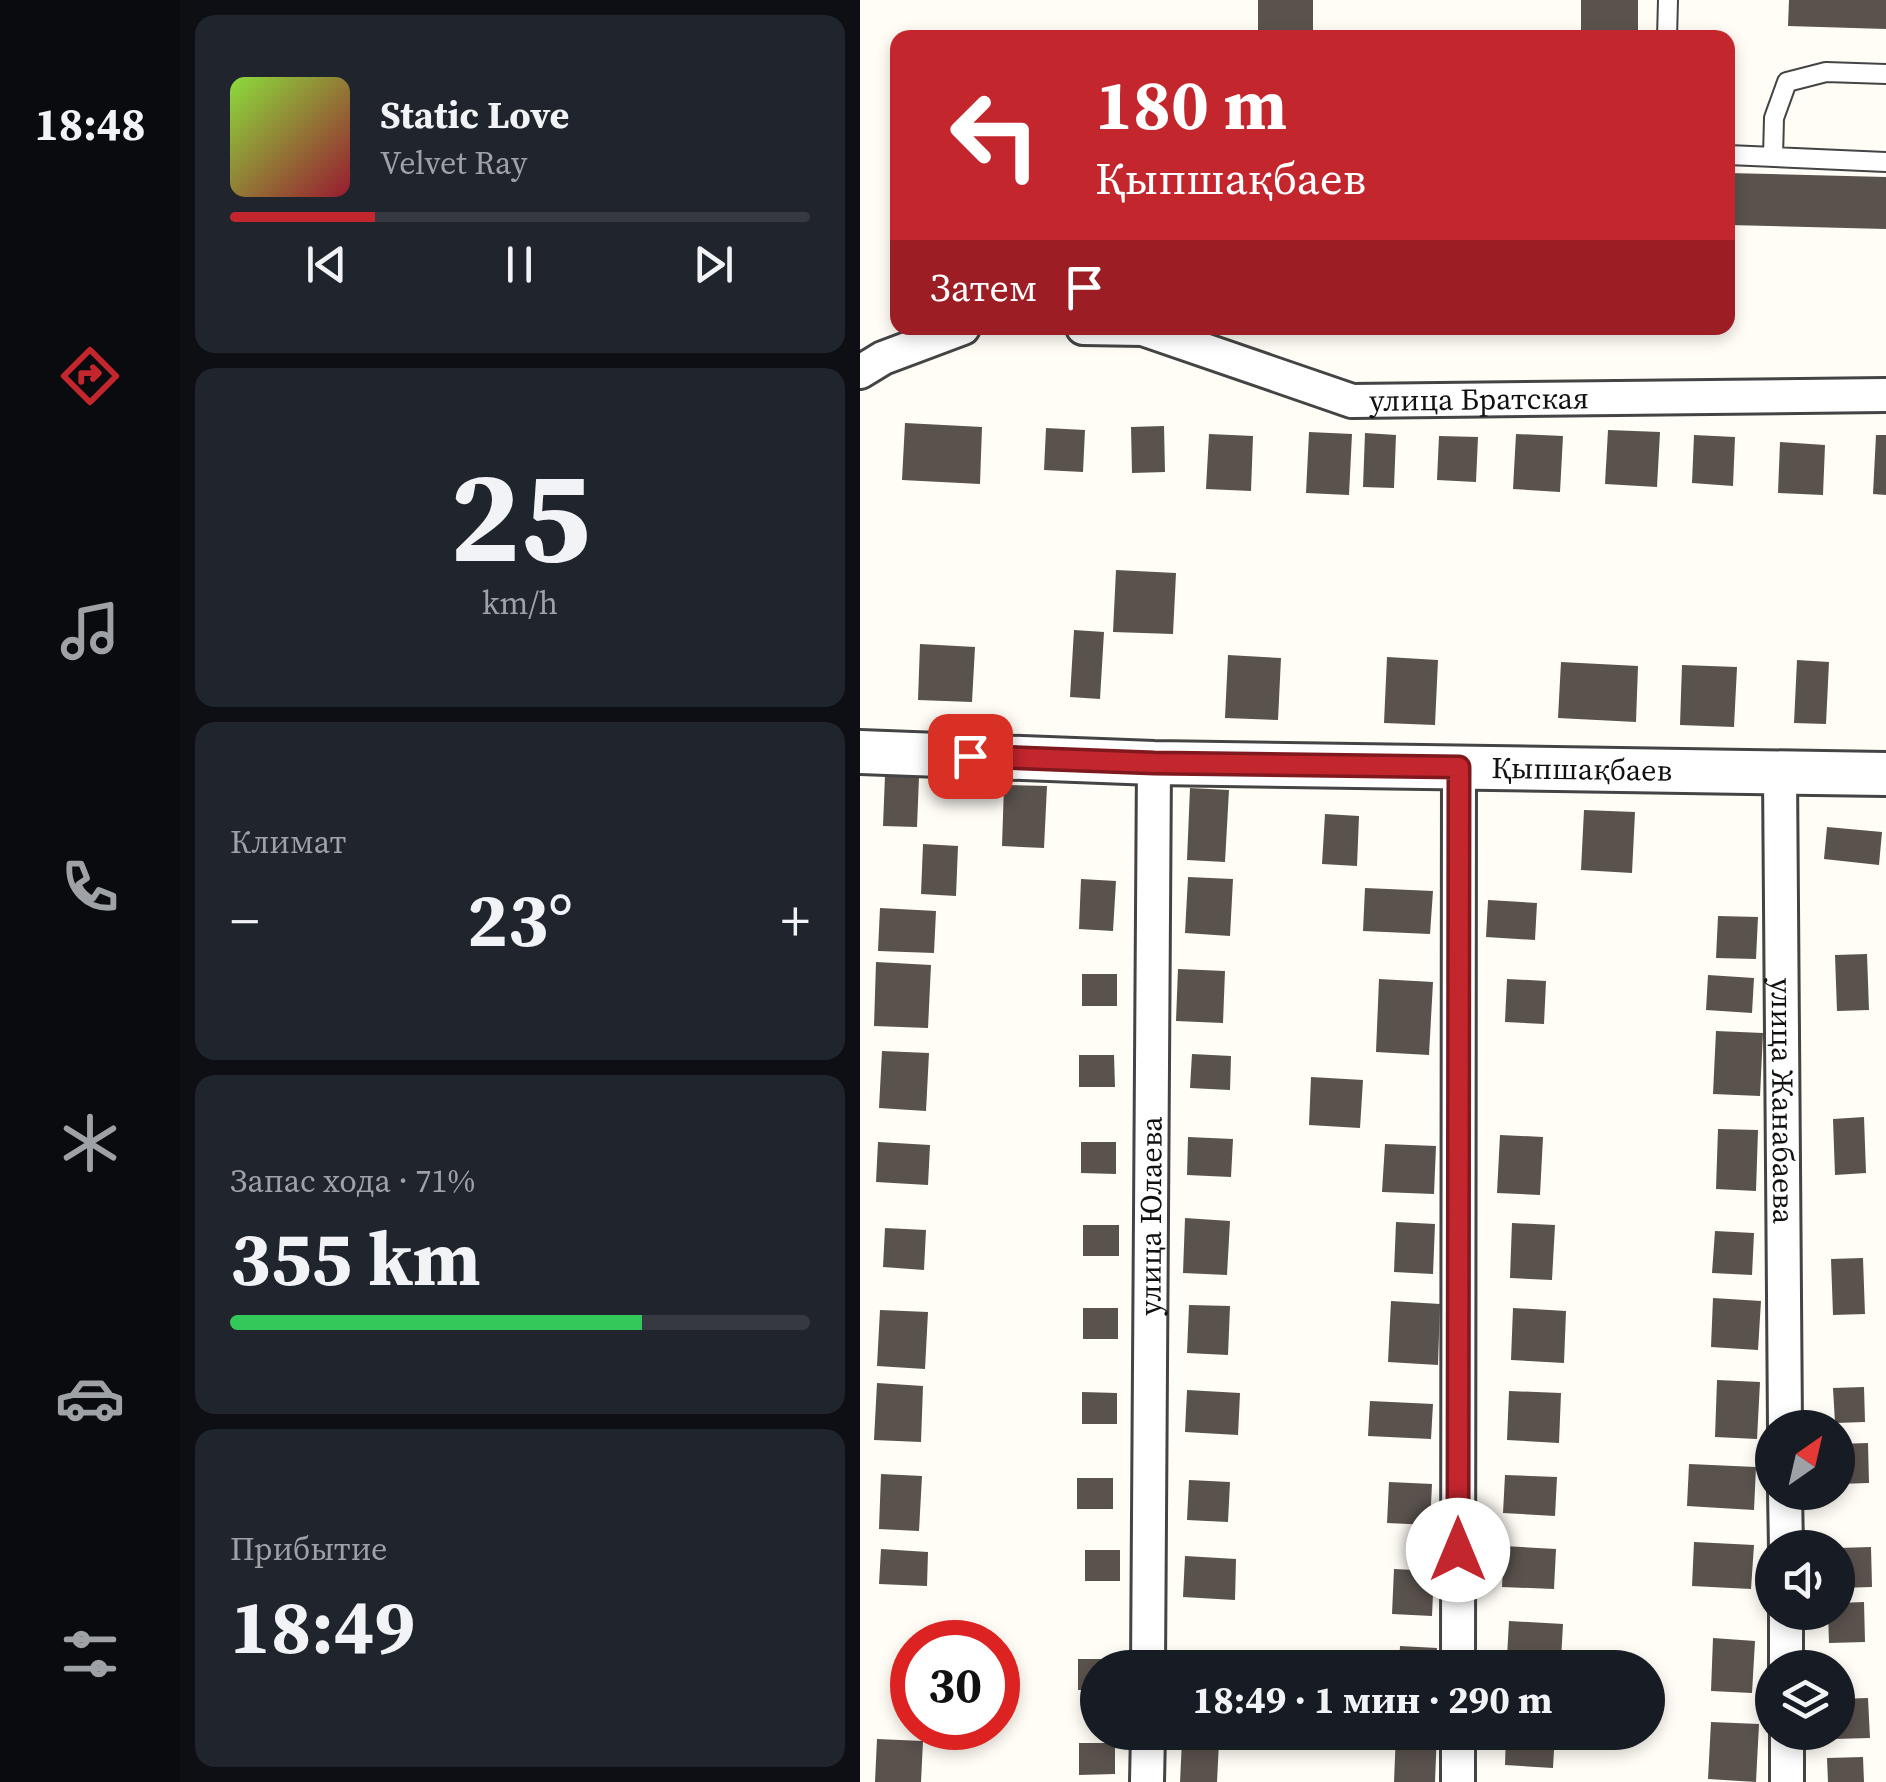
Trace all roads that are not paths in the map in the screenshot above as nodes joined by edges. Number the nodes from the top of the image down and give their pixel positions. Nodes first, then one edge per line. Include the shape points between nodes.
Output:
1 (1668, 0) edge
2 (1667, 30) edge
3 (1886, 74) edge
4 (1735, 155) edge
5 (1773, 156) junction
6 (1886, 162) edge
7 (944, 335) edge
8 (1160, 335) edge
9 (860, 372) edge
10 (1886, 395) edge
11 (860, 752) edge
12 (1154, 763) junction
13 (1459, 767) junction
14 (1780, 773) junction
15 (1886, 774) edge
16 (1785, 1410) edge
17 (1148, 1650) edge
18 (1458, 1650) edge
19 (1148, 1750) edge
20 (1458, 1750) edge
21 (1787, 1750) edge
22 (1148, 1782) edge
23 (1458, 1782) edge
24 (1787, 1782) edge

1 - 2 lane
3 - 5 lane via 1826,72 1788,82 1774,118
4 - 5 lane
5 - 6 lane
7 - 9 street
8 - 10 street, улица Братская via 1352,401
11 - 12 street, Қыпшақбаев
12 - 13 street, Қыпшақбаев
12 - 17 street, улица Юлаева
13 - 14 street, Қыпшақбаев
13 - 18 street
14 - 15 street, Қыпшақбаев
14 - 16 street, улица Жанабаева
19 - 22 street
20 - 23 street
21 - 24 street

